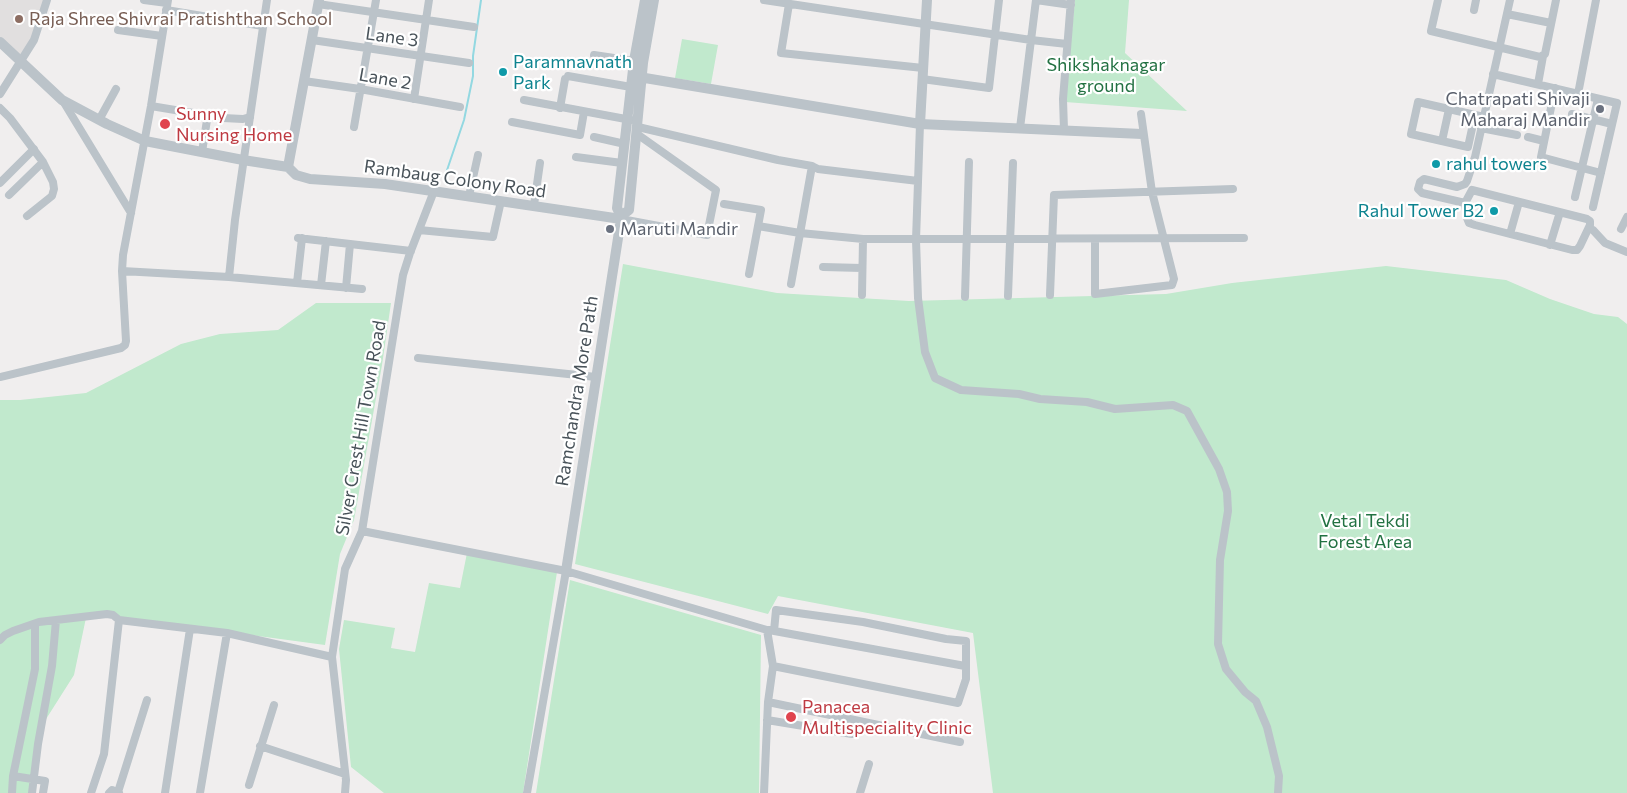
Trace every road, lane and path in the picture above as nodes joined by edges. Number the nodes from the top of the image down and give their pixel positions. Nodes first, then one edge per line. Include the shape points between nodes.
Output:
1 (47, 0) edge
2 (144, 0) edge
3 (267, 0) edge
4 (376, 0) edge
5 (429, 0) edge
6 (645, 0) edge
7 (654, 0) edge
8 (764, 0) edge
9 (927, 0) edge
10 (999, 0) edge
11 (1036, 0) edge
12 (1438, 0) edge
13 (1476, 0) edge
14 (1510, 0) edge
15 (1556, 0) edge
16 (1596, 0) edge
17 (318, 2) edge
18 (794, 3) edge
19 (1071, 3) edge
20 (167, 4) edge
21 (1474, 10) dead end
22 (374, 12) junction
23 (1507, 14) junction
24 (426, 20) junction
25 (926, 23) junction
26 (1551, 24) junction
27 (263, 26) junction
28 (474, 28) dead end
29 (118, 30) dead end
30 (995, 34) junction
31 (162, 36) junction
32 (312, 40) junction
33 (1031, 40) junction
34 (0, 42) edge
35 (1067, 44) junction
36 (1500, 47) junction
37 (367, 49) junction
38 (420, 56) junction
39 (594, 56) dead end
40 (1543, 56) junction
41 (22, 61) junction
42 (634, 61) junction
43 (469, 63) dead end
44 (923, 68) junction
45 (1493, 74) junction
46 (637, 76) junction
47 (922, 79) junction
48 (304, 81) junction
49 (1538, 84) junction
50 (631, 87) junction
51 (116, 88) dead end
52 (1555, 88) junction
53 (360, 89) junction
54 (0, 94) edge
55 (1578, 94) junction
56 (1598, 98) junction
57 (414, 99) junction
58 (62, 100) junction
59 (524, 100) dead end
60 (151, 106) junction
61 (460, 107) dead end
62 (0, 108) edge
63 (560, 108) junction
64 (1449, 108) junction
65 (584, 112) junction
66 (1141, 114) dead end
67 (1572, 114) dead end
68 (1475, 115) junction
69 (1484, 116) junction
70 (250, 117) junction
71 (1594, 119) junction
72 (100, 120) junction
73 (207, 120) dead end
74 (627, 120) junction
75 (512, 122) dead end
76 (920, 124) junction
77 (1612, 124) junction
78 (354, 127) dead end
79 (638, 128) junction
80 (1020, 128) junction
81 (1481, 128) junction
82 (1064, 130) junction
83 (1142, 134) junction
84 (1517, 135) dead end
85 (594, 137) dead end
86 (1528, 138) dead end
87 (145, 141) junction
88 (1442, 141) junction
89 (1544, 141) junction
90 (625, 144) junction
91 (34, 149) junction
92 (202, 152) junction
93 (478, 155) dead end
94 (576, 156) dead end
95 (243, 160) junction
96 (43, 162) junction
97 (969, 162) dead end
98 (540, 163) dead end
99 (622, 163) junction
100 (1013, 163) dead end
101 (812, 166) junction
102 (288, 167) junction
103 (1582, 168) junction
104 (1601, 173) junction
105 (918, 181) junction
106 (0, 183) edge
107 (1233, 189) dead end
108 (434, 192) junction
109 (1152, 192) junction
110 (8, 195) dead end
111 (469, 196) junction
112 (1575, 197) dead end
113 (501, 201) junction
114 (1519, 202) junction
115 (1465, 203) junction
116 (724, 204) dead end
117 (534, 205) junction
118 (1593, 207) dead end
119 (1560, 212) junction
120 (131, 213) junction
121 (27, 216) dead end
122 (621, 217) junction
123 (1627, 217) edge
124 (758, 226) junction
125 (1621, 229) dead end
126 (419, 230) junction
127 (1593, 230) dead end
128 (800, 233) junction
129 (1510, 234) junction
130 (1244, 238) dead end
131 (863, 239) junction
132 (966, 239) junction
133 (1009, 239) junction
134 (1052, 239) junction
135 (1095, 239) junction
136 (1165, 239) junction
137 (916, 240) junction
138 (326, 241) junction
139 (350, 244) junction
140 (1550, 245) junction
141 (411, 251) junction
142 (1627, 252) edge
143 (823, 267) dead end
144 (862, 268) junction
145 (122, 271) junction
146 (749, 274) dead end
147 (229, 277) junction
148 (298, 283) junction
149 (791, 284) dead end
150 (321, 285) junction
151 (346, 288) junction
152 (362, 289) dead end
153 (862, 295) dead end
154 (1050, 295) dead end
155 (1008, 296) dead end
156 (966, 298) dead end
157 (418, 358) dead end
158 (0, 377) edge
159 (596, 377) junction
160 (362, 531) junction
161 (566, 571) junction
162 (56, 620) junction
163 (119, 620) junction
164 (35, 624) junction
165 (190, 629) junction
166 (771, 630) junction
167 (227, 633) junction
168 (0, 640) edge
169 (332, 657) junction
170 (773, 666) junction
171 (965, 666) junction
172 (147, 700) dead end
173 (768, 702) junction
174 (274, 705) dead end
175 (767, 720) junction
176 (852, 734) dead end
177 (960, 742) dead end
178 (260, 746) junction
179 (868, 764) dead end
180 (345, 774) junction
181 (13, 776) junction
182 (33, 779) junction
183 (249, 785) dead end
184 (12, 793) edge
185 (32, 793) edge
186 (43, 793) edge
187 (91, 793) edge
188 (109, 793) edge
189 (119, 793) edge
190 (164, 793) edge
191 (200, 793) edge
192 (346, 793) edge
193 (527, 793) edge
194 (764, 793) edge
195 (860, 793) edge
196 (1278, 793) edge

1 - 41 street via 34,40
2 - 20 street
3 - 27 street
4 - 22 street
5 - 24 street
6 - 42 street, Ramchandra More Path
7 - 46 street, Ramchandra More Path via 643,62
8 - 18 street
9 - 25 street
10 - 30 street
11 - 19 street
11 - 33 street
12 - 36 street via 1431,31
13 - 21 street
14 - 23 street
15 - 26 street
16 - 55 street
17 - 22 street
17 - 32 street
18 - 25 street
18 - 44 street via 781,53
19 - 35 street
20 - 27 street
20 - 31 street
22 - 24 street
22 - 37 street
23 - 26 street
23 - 36 street
24 - 28 street
24 - 38 street
25 - 30 street
25 - 44 street
26 - 40 street
27 - 70 street
29 - 31 street
30 - 33 street
30 - 47 street via 989,88
31 - 60 street
32 - 37 street, Lane 3
32 - 48 street
33 - 35 street
33 - 80 street
34 - 41 street, Rambaug Colony Road
35 - 82 street
36 - 40 street
36 - 45 street
37 - 38 street, Lane 3
37 - 53 street
38 - 43 street, Lane 3
38 - 57 street
39 - 42 street
40 - 49 street
41 - 54 street
41 - 58 street, Rambaug Colony Road
42 - 46 street, Ramchandra More Path
44 - 47 street
45 - 49 street
45 - 69 street
46 - 50 street, Ramchandra More Path
46 - 76 street
46 - 79 street, Ramchandra More Path
47 - 76 street
48 - 53 street, Lane 2
48 - 102 street
49 - 52 street
50 - 63 street via 566,77
50 - 74 street, Ramchandra More Path
51 - 72 street
52 - 55 street
52 - 89 street
53 - 57 street, Lane 2
53 - 78 street
55 - 56 street
56 - 71 street
56 - 77 street via 1617,103
57 - 61 street, Lane 2
58 - 72 street, Rambaug Colony Road
58 - 120 street
59 - 63 street
60 - 70 street via 223,118
60 - 87 street
62 - 91 street
63 - 65 street
64 - 68 street
64 - 88 street
64 - 88 street via 1418,102 1411,134
65 - 74 street
65 - 75 street via 580,135
66 - 83 street
67 - 71 street
68 - 69 street
68 - 88 street via 1468,148
69 - 81 street
70 - 95 street
71 - 77 street
71 - 103 street
72 - 87 street, Rambaug Colony Road
73 - 92 street
74 - 79 street
74 - 90 street, Ramchandra More Path
76 - 80 street
76 - 105 street
77 - 104 street
79 - 101 street
79 - 122 street, Ramchandra More Path via 629,210
79 - 122 street via 716,190 707,235
80 - 82 street
81 - 84 street
81 - 115 street via 1465,184 1457,187 1424,179 1418,190
82 - 83 street
83 - 109 street
85 - 90 street
86 - 89 street
87 - 92 street, Rambaug Colony Road
87 - 120 street
89 - 103 street via 1542,156
90 - 99 street, Ramchandra More Path
91 - 96 street
91 - 106 street
92 - 95 street, Rambaug Colony Road
93 - 111 street
94 - 99 street
95 - 102 street, Rambaug Colony Road
95 - 147 street
96 - 110 street
96 - 121 street via 53,182 52,196
97 - 132 street
98 - 117 street
99 - 122 street, Ramchandra More Path via 617,208
100 - 133 street
101 - 105 street
101 - 128 street
102 - 108 street, Rambaug Colony Road via 310,179 386,184
103 - 104 street
103 - 112 street
104 - 118 street
105 - 137 street
107 - 109 street
108 - 111 street, Rambaug Colony Road
108 - 126 street, Silver Crest Hill Town Road
109 - 134 street via 1054,195
109 - 136 street
111 - 113 street, Rambaug Colony Road
113 - 117 street, Rambaug Colony Road
113 - 126 street via 493,237
114 - 115 street via 1472,190
114 - 119 street
114 - 129 street
115 - 129 street via 1469,223
116 - 124 street via 761,210
117 - 122 street, Rambaug Colony Road
119 - 140 street
119 - 140 street via 1590,220 1590,225 1576,250
120 - 145 street
122 - 159 street, Ramchandra More Path
123 - 125 street
124 - 128 street
124 - 146 street
126 - 141 street, Silver Crest Hill Town Road
127 - 142 street via 1606,243
128 - 131 street
128 - 149 street
129 - 140 street
130 - 136 street
131 - 137 street
131 - 144 street
132 - 133 street
132 - 137 street
132 - 156 street
133 - 134 street
133 - 155 street
134 - 135 street
134 - 154 street
135 - 136 street
135 - 136 street via 1095,294 1172,285 1174,279
137 - 196 street via 918,298 925,352 936,378 961,390 1087,402 1115,409 1173,405 1187,412 1227,492 1228,511 1220,560 1218,644 1226,669 1256,701 1268,727 1279,776
138 - 139 street
138 - 148 street via 300,238
138 - 150 street
139 - 141 street
139 - 151 street
141 - 160 street, Silver Crest Hill Town Road via 403,275
143 - 144 street
144 - 153 street
145 - 147 street
145 - 158 street via 126,341 123,347
147 - 148 street
148 - 150 street
150 - 151 street
151 - 152 street
157 - 159 street
159 - 161 street, Ramchandra More Path
160 - 161 street
160 - 169 street, Silver Crest Hill Town Road via 346,569
161 - 166 street
161 - 193 street
162 - 163 street via 107,614
162 - 164 street
162 - 182 street via 52,666
163 - 165 street
163 - 187 street via 104,754
164 - 168 street via 13,630
164 - 181 street via 35,669
165 - 167 street
165 - 190 street
166 - 170 street
166 - 171 street
166 - 171 street via 776,610 863,622 966,642
167 - 169 street
167 - 191 street
169 - 180 street, Silver Crest Hill Town Road
170 - 171 street via 958,704 966,679
170 - 173 street
172 - 189 street
173 - 175 street
173 - 177 street
174 - 178 street
175 - 176 street
175 - 194 street
178 - 180 street
178 - 183 street
179 - 195 street
180 - 192 street, Silver Crest Hill Town Road
181 - 182 street
181 - 184 street
182 - 185 street
182 - 186 street via 45,781
188 - 189 street via 112,790

